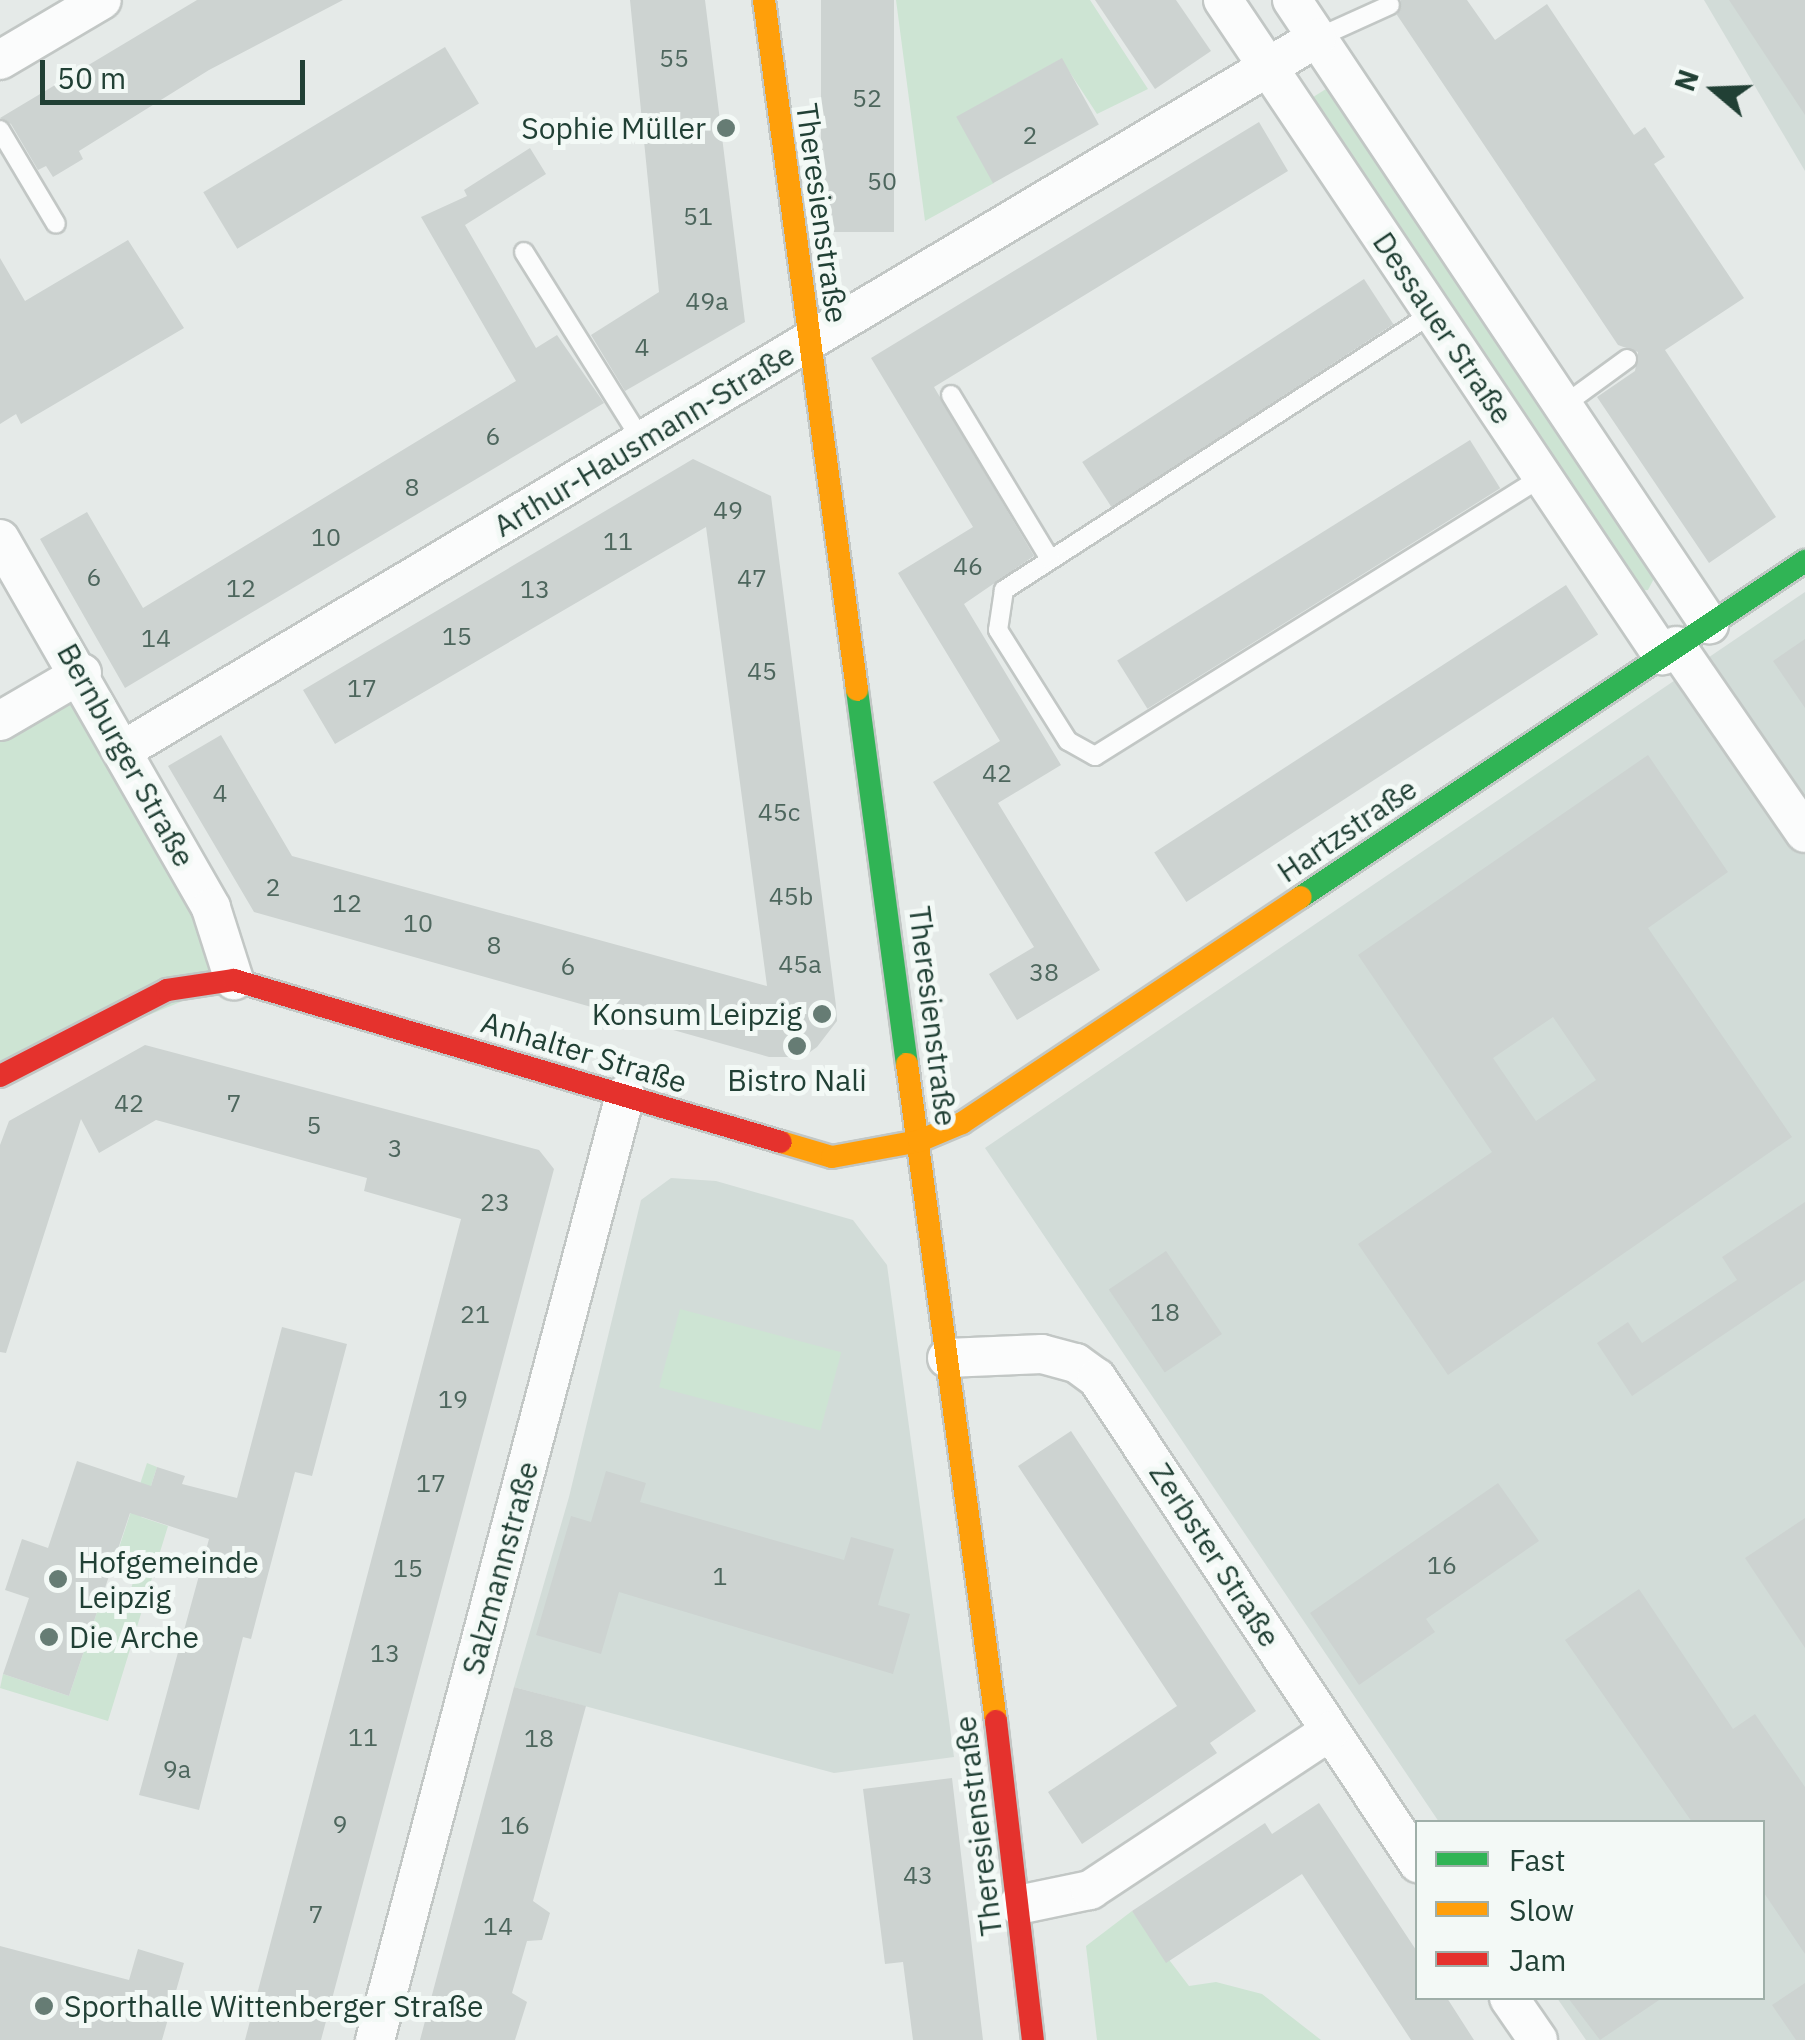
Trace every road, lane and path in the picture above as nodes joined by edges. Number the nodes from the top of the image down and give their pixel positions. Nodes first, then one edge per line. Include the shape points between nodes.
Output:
1 (102, 0) edge
2 (764, 0) edge
3 (1224, 0) edge
4 (1292, 0) edge
5 (1390, 4) dead end
6 (1317, 38) junction
7 (0, 60) edge
8 (1270, 68) junction
9 (0, 130) edge
10 (56, 224) dead end
11 (524, 252) dead end
12 (1433, 314) junction
13 (809, 341) junction
14 (1628, 359) dead end
15 (952, 395) dead end
16 (1564, 405) junction
17 (642, 441) junction
18 (1542, 478) junction
19 (0, 538) edge
20 (1050, 559) junction
21 (1805, 560) edge
22 (1709, 624) junction
23 (1669, 651) junction
24 (82, 673) junction
25 (0, 722) edge
26 (125, 749) junction
27 (1805, 833) edge
28 (234, 980) junction
29 (0, 1076) edge
30 (625, 1095) junction
31 (919, 1141) junction
32 (947, 1358) junction
33 (1330, 1732) junction
34 (1415, 1859) edge
35 (1018, 1905) junction
36 (1510, 2000) edge
37 (375, 2040) edge
38 (1033, 2040) edge
39 (1538, 2040) edge

1 - 7 street
2 - 13 main road, Theresienstraße
3 - 8 street, Dessauer Straße
4 - 6 street, Dessauer Straße
5 - 6 lane
6 - 8 street, Arthur-Hausmann-Straße
6 - 16 street, Dessauer Straße
8 - 12 street, Dessauer Straße
8 - 13 street, Arthur-Hausmann-Straße
9 - 10 lane
11 - 17 lane
12 - 18 street, Dessauer Straße
12 - 20 lane
13 - 17 street, Arthur-Hausmann-Straße
13 - 31 main road, Theresienstraße
14 - 16 lane
15 - 20 lane
16 - 22 street, Dessauer Straße
17 - 26 street, Arthur-Hausmann-Straße
18 - 20 lane via 1095,756 1068,740 998,630 1004,590
18 - 23 street, Dessauer Straße
19 - 24 street, Bernburger Straße
21 - 22 main road, Hartzstraße
22 - 23 main road, Hartzstraße
23 - 27 street, Dessauer Straße
23 - 31 main road, Hartzstraße via 962,1123
24 - 25 street
24 - 26 street, Bernburger Straße
26 - 28 street, Bernburger Straße via 211,908
28 - 29 main road via 167,990
28 - 30 main road, Anhalter Straße
30 - 31 main road, Anhalter Straße via 832,1157
30 - 37 street, Salzmannstraße
31 - 32 main road, Theresienstraße
32 - 33 street, Zerbster Straße via 1036,1354 1076,1362 1116,1402
32 - 35 main road, Theresienstraße
33 - 34 street, Zerbster Straße
33 - 35 street via 1090,1890
35 - 38 main road, Theresienstraße
36 - 39 street

